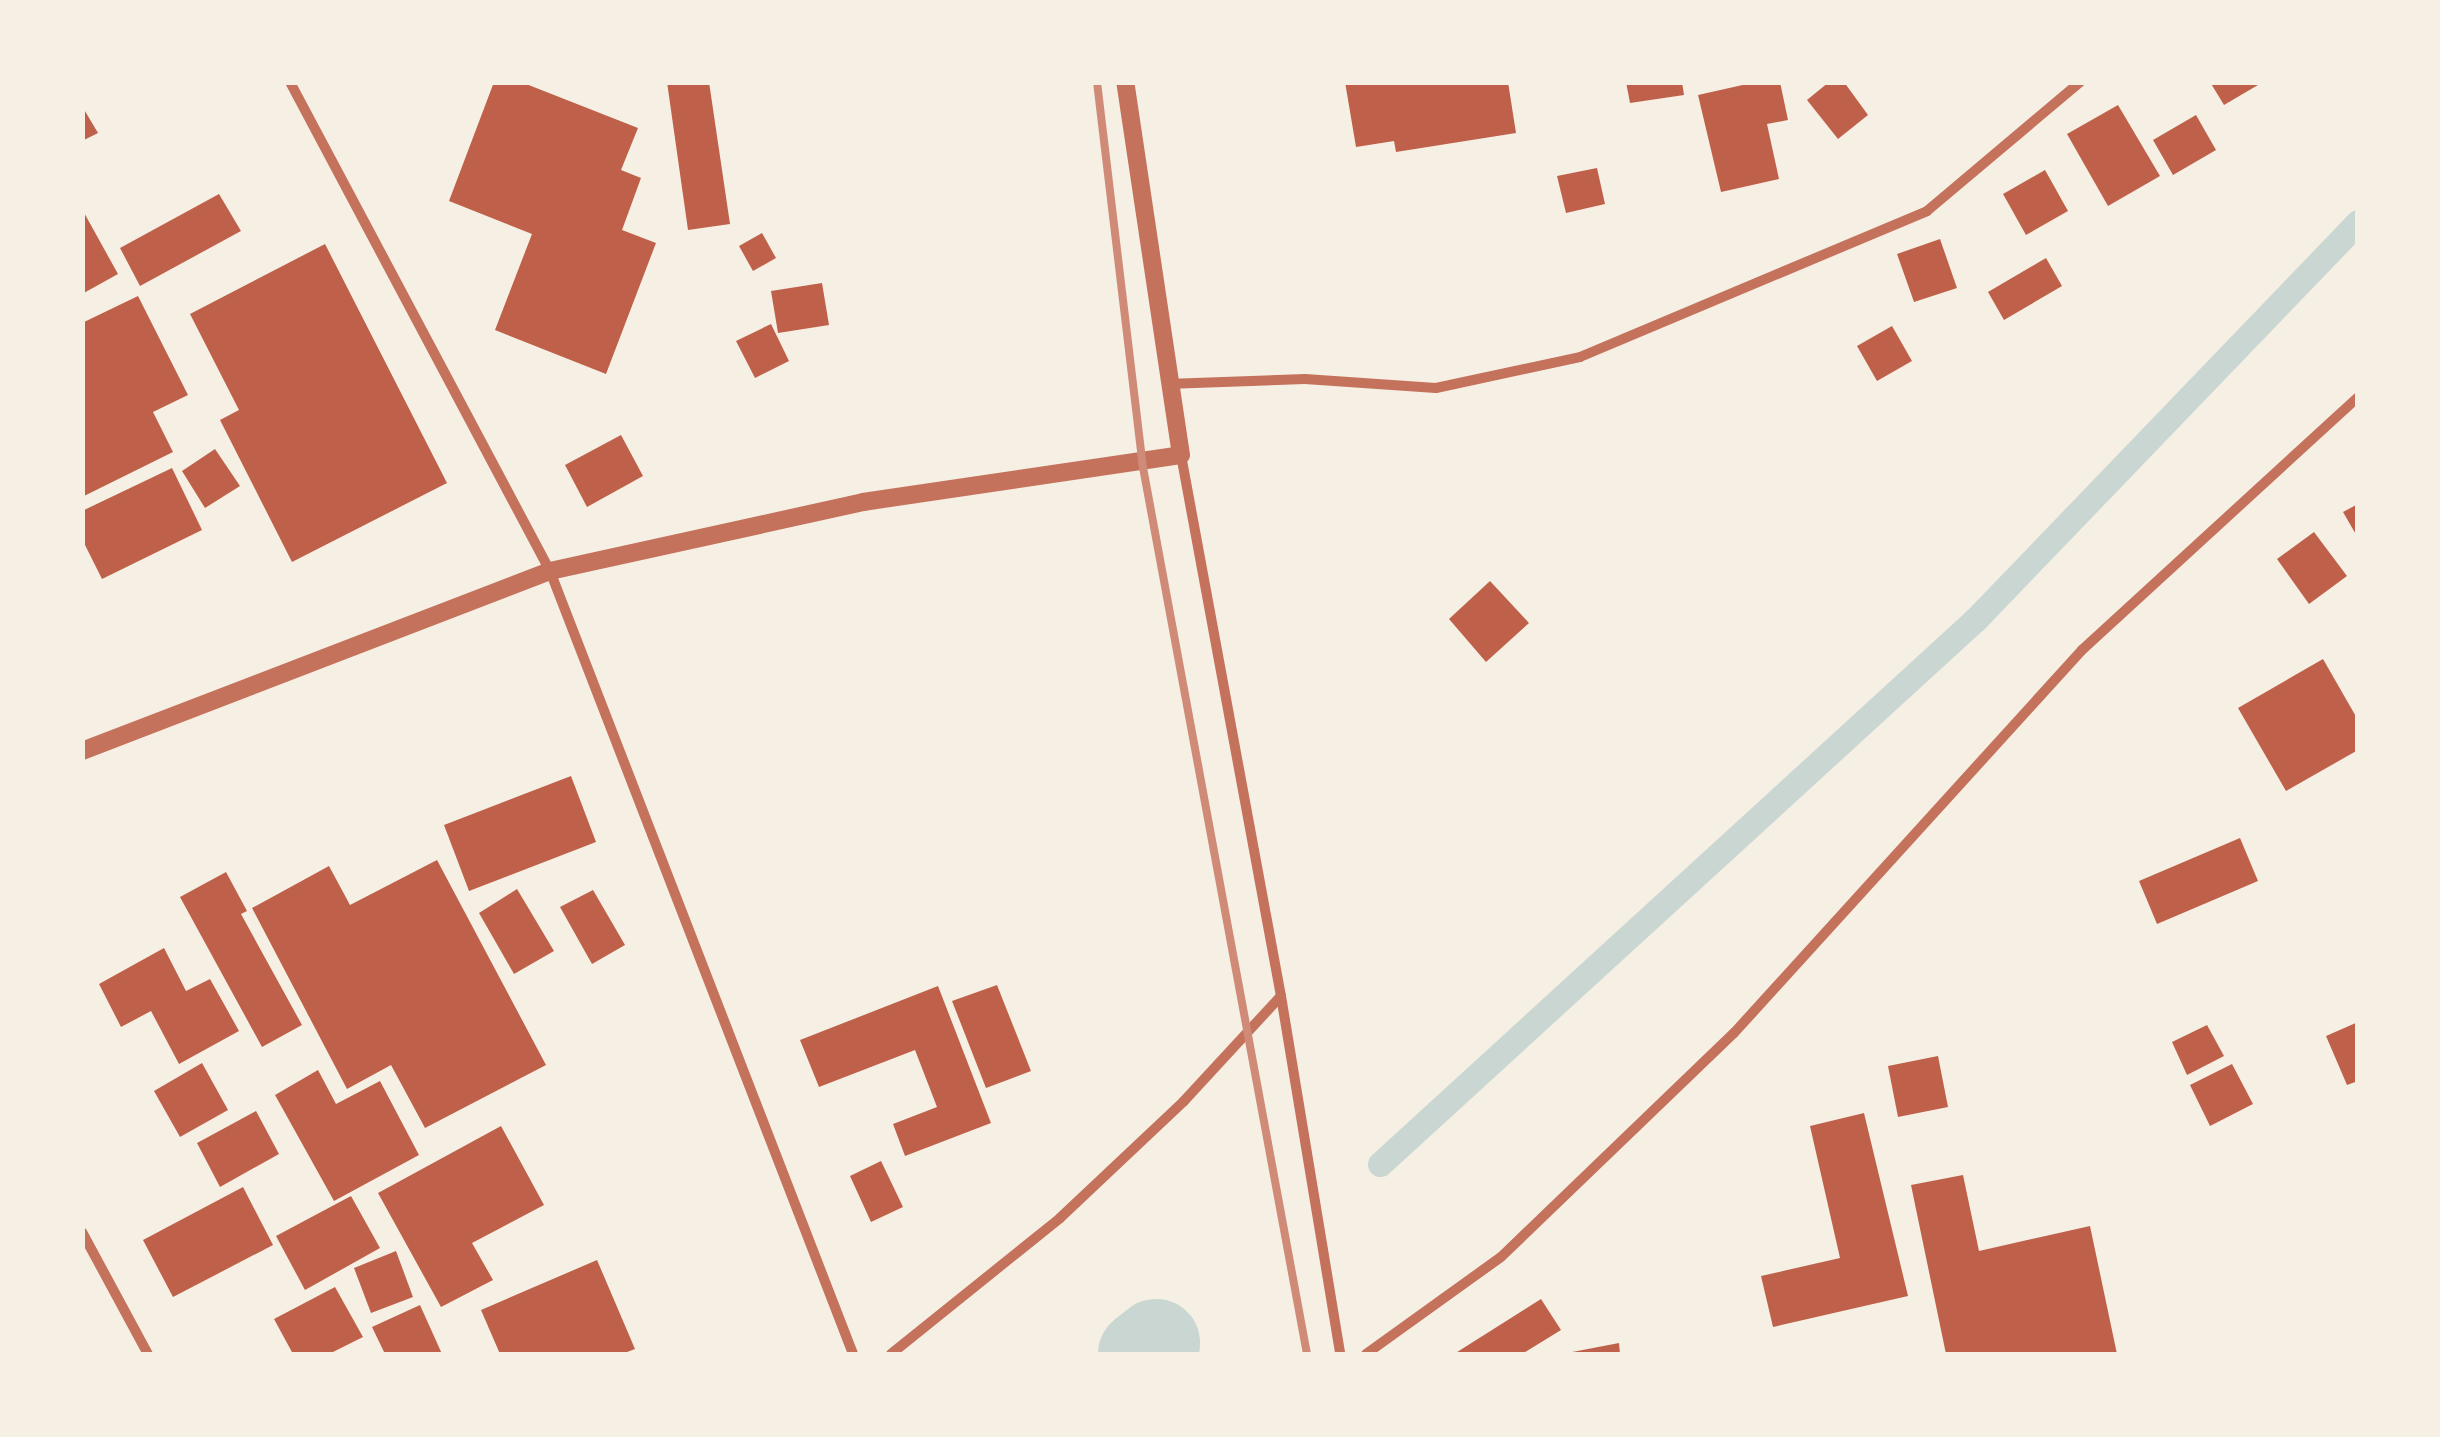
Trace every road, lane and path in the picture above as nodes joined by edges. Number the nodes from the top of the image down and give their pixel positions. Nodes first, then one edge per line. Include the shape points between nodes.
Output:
1 (290, 82) edge
2 (1126, 82) edge
3 (2080, 82) edge
4 (1167, 384) junction
5 (2358, 396) edge
6 (1181, 455) junction
7 (550, 571) junction
8 (82, 751) edge
9 (1282, 996) junction
10 (82, 1232) edge
11 (148, 1354) edge
12 (852, 1354) edge
13 (891, 1354) edge
14 (1340, 1354) edge
15 (1366, 1354) edge

1 - 7 street
2 - 4 street
3 - 4 street via 1927,210 1580,357 1436,388 1305,378
4 - 6 street
5 - 15 street via 2082,650 1734,1033 1501,1257
6 - 7 street via 863,502
6 - 9 street
7 - 8 street
7 - 12 street
9 - 13 street via 1184,1102 1060,1218
9 - 14 street
10 - 11 street

